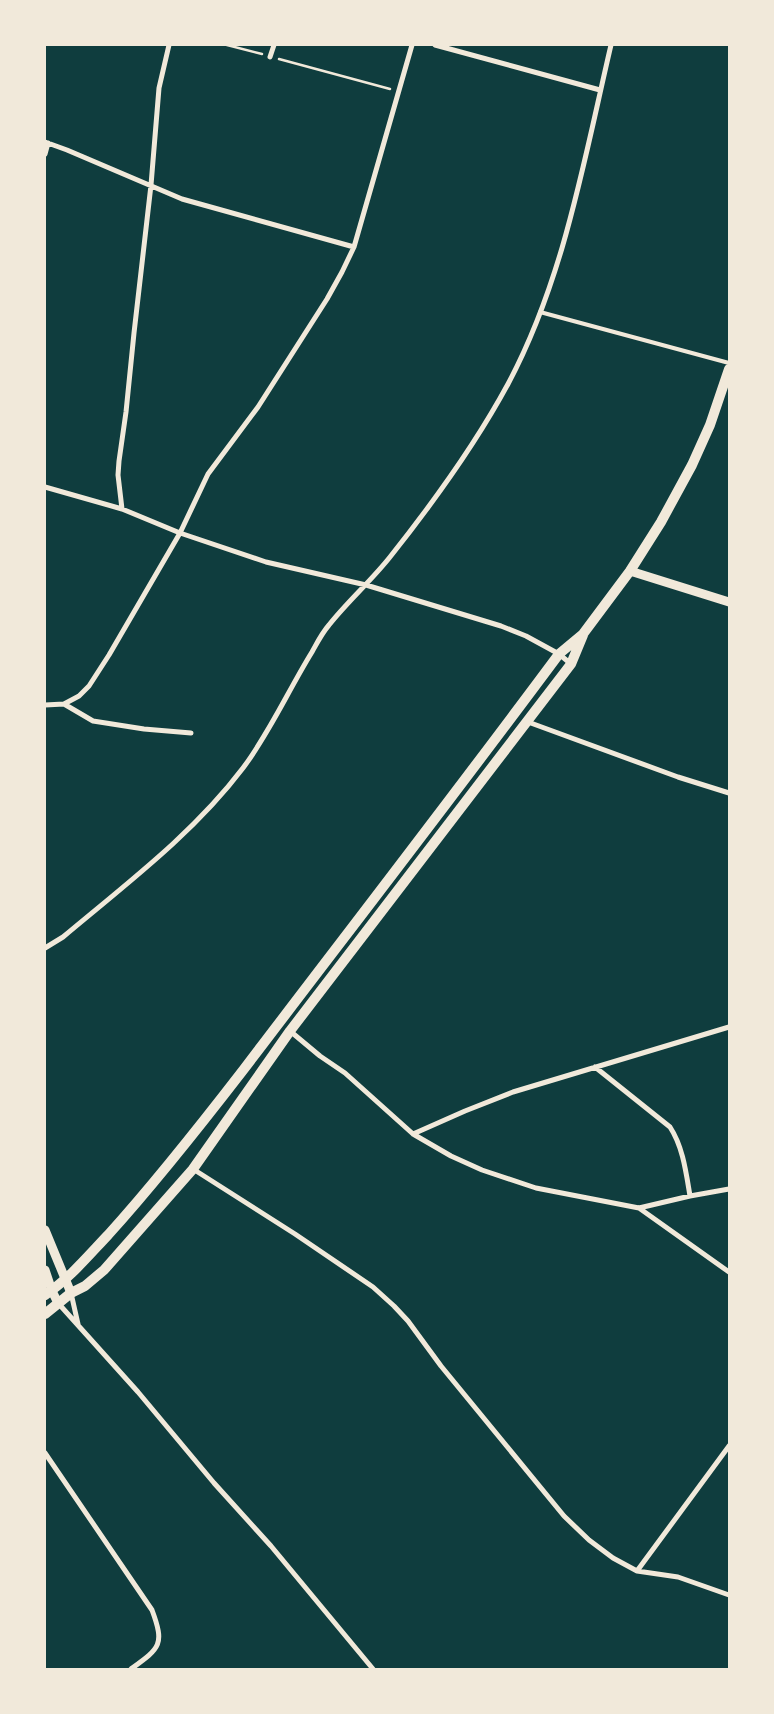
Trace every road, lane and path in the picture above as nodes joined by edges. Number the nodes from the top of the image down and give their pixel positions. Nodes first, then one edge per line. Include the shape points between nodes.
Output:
1 (169, 45) edge
2 (227, 45) edge
3 (274, 45) edge
4 (412, 45) edge
5 (435, 45) edge
6 (611, 45) edge
7 (270, 56) junction
8 (600, 90) junction
9 (400, 92) junction
10 (46, 142) edge
11 (45, 154) edge
12 (151, 185) junction
13 (354, 247) junction
14 (540, 312) junction
15 (729, 363) edge
16 (729, 370) edge
17 (45, 487) edge
18 (122, 509) junction
19 (180, 533) junction
20 (630, 571) junction
21 (366, 585) junction
22 (729, 602) edge
23 (583, 634) junction
24 (559, 654) junction
25 (571, 664) junction
26 (45, 704) edge
27 (64, 704) junction
28 (528, 722) junction
29 (191, 733) dead end
30 (729, 794) edge
31 (45, 948) edge
32 (729, 1027) edge
33 (290, 1031) junction
34 (595, 1067) junction
35 (413, 1134) junction
36 (193, 1169) junction
37 (729, 1189) edge
38 (690, 1196) junction
39 (639, 1208) junction
40 (45, 1230) edge
41 (45, 1270) edge
42 (729, 1272) edge
43 (65, 1279) junction
44 (48, 1293) edge
45 (71, 1294) junction
46 (58, 1303) junction
47 (45, 1314) edge
48 (78, 1324) junction
49 (729, 1446) edge
50 (45, 1453) edge
51 (637, 1571) junction
52 (729, 1595) edge
53 (131, 1669) edge
54 (373, 1669) edge

1 - 12 street via 159,88
2 - 7 path
3 - 7 street
4 - 9 street
5 - 8 street
6 - 8 street
7 - 9 path
8 - 14 street via 568,227
9 - 13 street
10 - 11 street
10 - 12 street
12 - 13 street via 182,199
12 - 18 street via 118,468
13 - 19 street via 327,299 258,407 208,474
14 - 15 lane
14 - 21 street via 508,383 468,449 412,528
16 - 20 main road via 692,465
17 - 18 street
18 - 19 street
19 - 21 street via 266,562
19 - 27 street via 89,686
20 - 22 street
20 - 23 main road
21 - 24 street via 501,626
21 - 31 street via 328,626 264,740 215,802 176,842 63,937
23 - 24 main road
23 - 25 main road
24 - 25 street
24 - 43 main road via 182,1149
25 - 28 main road
26 - 27 street
27 - 29 street via 93,721
28 - 30 street
28 - 33 main road
32 - 34 street
33 - 35 street via 345,1072
33 - 36 main road
34 - 35 street via 513,1092
34 - 38 street via 670,1127 685,1163
35 - 39 street via 482,1170 536,1188
36 - 45 main road via 104,1270
36 - 51 street via 373,1287 408,1321 564,1516 589,1540
37 - 38 street
38 - 39 street
39 - 42 street
40 - 43 street
41 - 44 street
43 - 44 main road
43 - 45 street
44 - 46 street
45 - 46 main road
45 - 48 street
46 - 47 main road
46 - 48 street
48 - 54 street
49 - 51 street
50 - 53 street via 152,1610 160,1630 156,1649
51 - 52 street via 678,1577

